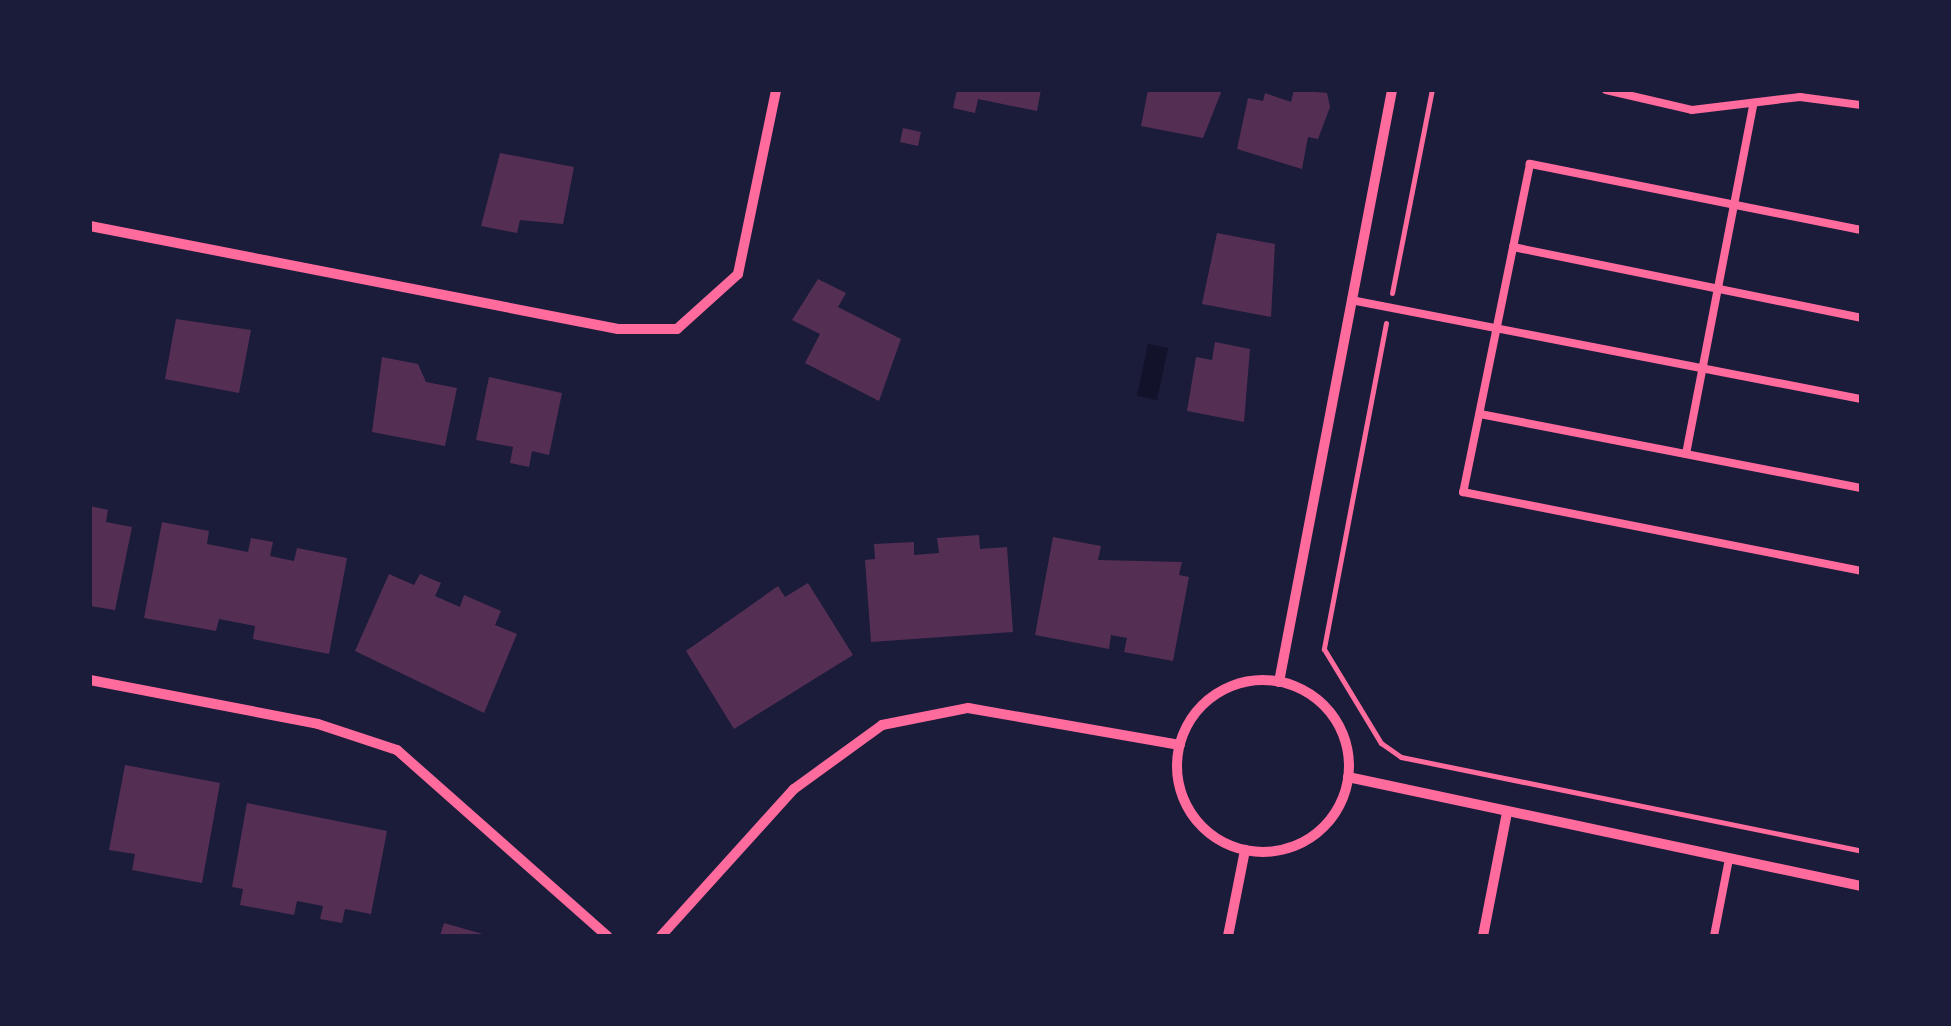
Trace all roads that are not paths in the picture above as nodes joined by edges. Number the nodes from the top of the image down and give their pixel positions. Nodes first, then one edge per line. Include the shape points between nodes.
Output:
1 (776, 90) edge
2 (1392, 90) edge
3 (1606, 90) edge
4 (1861, 104) edge
5 (1753, 105) junction
6 (1734, 205) junction
7 (90, 226) edge
8 (1861, 230) edge
9 (1514, 247) junction
10 (1717, 288) junction
11 (1351, 300) junction
12 (1861, 318) edge
13 (1497, 329) junction
14 (1702, 368) junction
15 (1861, 399) edge
16 (1480, 414) junction
17 (1686, 454) junction
18 (1861, 488) edge
19 (1861, 571) edge
20 (90, 680) edge
21 (1279, 682) junction
22 (1180, 745) junction
23 (1348, 778) junction
24 (1507, 813) junction
25 (1245, 850) junction
26 (1729, 859) junction
27 (1861, 886) edge
28 (608, 936) edge
29 (661, 936) edge
30 (1228, 936) edge
31 (1482, 936) edge
32 (1714, 936) edge

1 - 7 street via 744,259 712,307 676,329 618,329
2 - 11 street
3 - 5 lane via 1692,110
4 - 5 lane via 1800,97
5 - 6 lane
6 - 8 lane
6 - 9 lane via 1530,164
6 - 10 lane
9 - 10 lane
9 - 13 lane
10 - 12 lane
10 - 14 lane
11 - 13 lane
11 - 21 street
13 - 14 lane
13 - 16 lane
14 - 15 lane
14 - 17 lane
16 - 17 lane
16 - 19 lane via 1463,492
17 - 18 lane
20 - 28 street via 318,724 397,750
21 - 22 street via 1216,694
21 - 23 street via 1333,716
22 - 25 street via 1190,811
22 - 29 street via 968,708 882,725 794,789
23 - 24 street
23 - 25 street via 1313,836
24 - 26 street
24 - 31 street
25 - 30 street
26 - 27 street
26 - 32 lane

